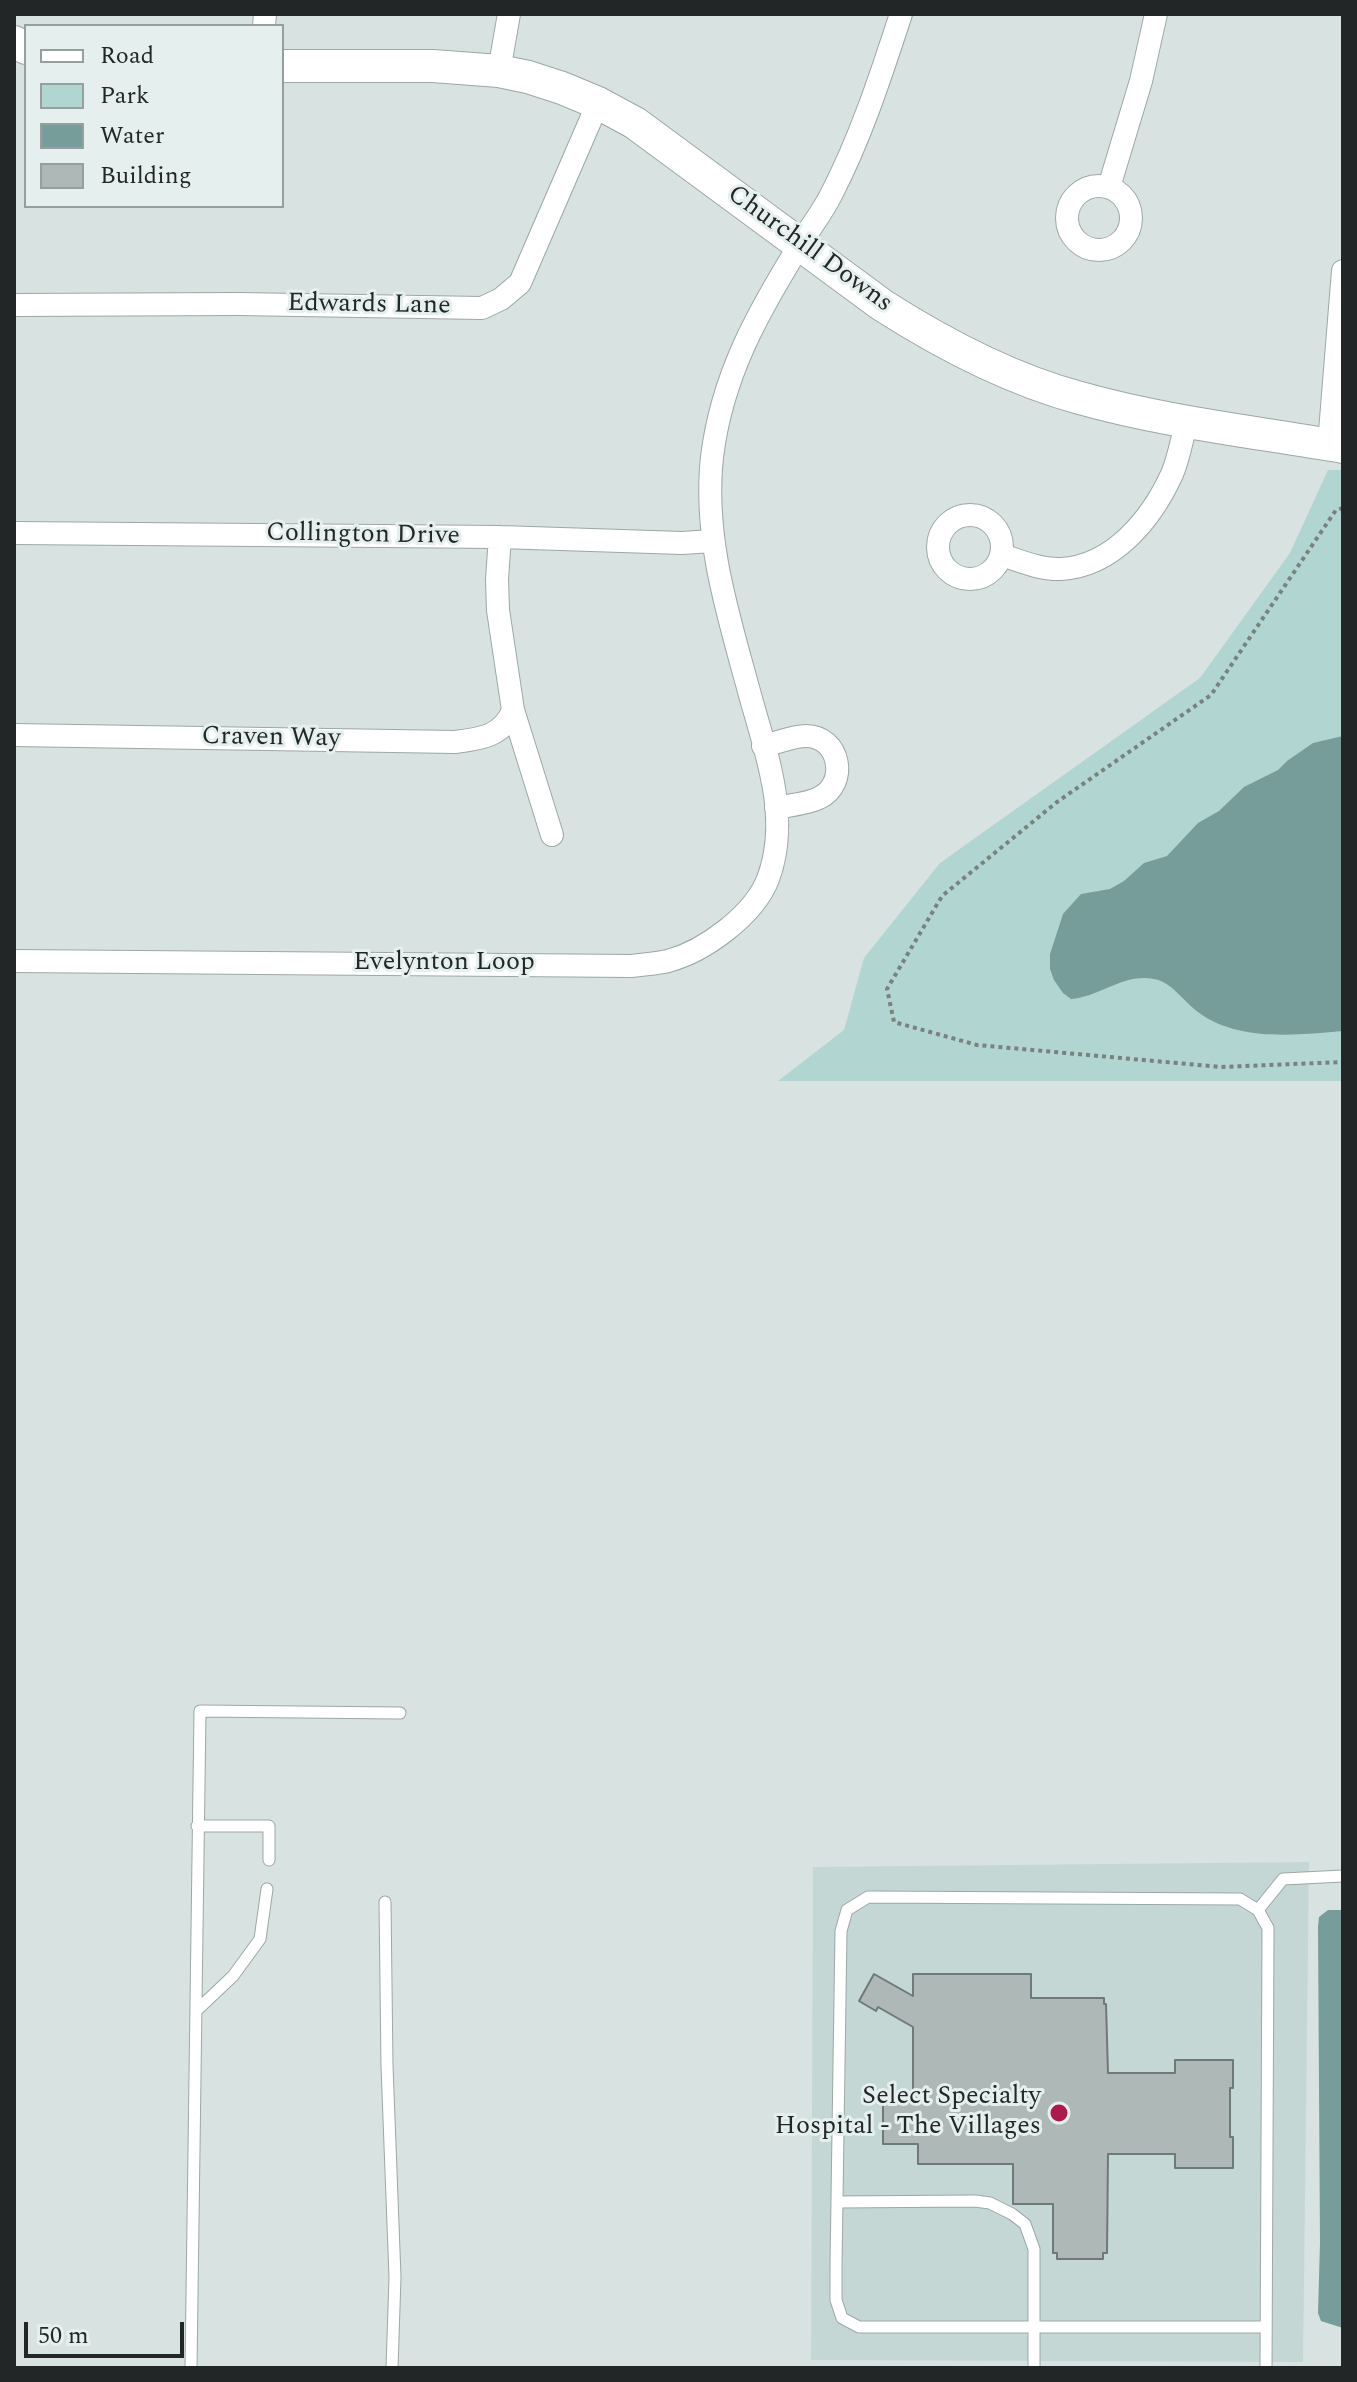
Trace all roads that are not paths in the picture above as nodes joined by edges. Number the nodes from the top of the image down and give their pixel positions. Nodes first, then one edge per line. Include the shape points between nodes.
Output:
1 (509, 14) edge
2 (901, 14) edge
3 (1156, 14) edge
4 (284, 66) edge
5 (499, 71) junction
6 (598, 103) junction
7 (1109, 187) dead end
8 (799, 245) junction
9 (1343, 271) edge
10 (14, 305) edge
11 (1187, 421) junction
12 (1336, 445) edge
13 (14, 533) edge
14 (500, 537) junction
15 (712, 541) junction
16 (1002, 555) dead end
17 (513, 710) junction
18 (14, 735) edge
19 (763, 746) junction
20 (776, 808) junction
21 (552, 835) dead end
22 (14, 961) edge
23 (400, 1713) dead end
24 (197, 1826) junction
25 (269, 1860) dead end
26 (1343, 1876) edge
27 (267, 1889) dead end
28 (385, 1902) dead end
29 (1258, 1910) junction
30 (196, 2011) junction
31 (837, 2202) junction
32 (1265, 2327) junction
33 (1033, 2328) junction
34 (191, 2368) edge
35 (392, 2368) edge
36 (1034, 2368) edge
37 (1266, 2368) edge

1 - 5 street
2 - 8 street, Evelynton Loop via 858,138 830,198
3 - 7 street
4 - 5 street, Churchill Downs
5 - 6 street, Churchill Downs
6 - 8 street, Churchill Downs via 673,149
6 - 10 street, Edwards Lane via 520,283 482,308
8 - 11 street, Churchill Downs via 915,326 994,367 1077,398
8 - 15 street, Evelynton Loop via 750,330 720,412 712,458
9 - 12 street
11 - 12 street, Churchill Downs
11 - 16 street via 1173,472 1154,508 1125,541 1080,567 1058,570
13 - 14 street, Collington Drive
14 - 15 street, Collington Drive
14 - 17 street via 498,610
15 - 19 street, Evelynton Loop
17 - 18 street, Craven Way via 499,732 455,742
17 - 21 street
19 - 20 street, Evelynton Loop
19 - 20 street via 807,736 832,749 838,762 830,790 819,798
20 - 22 street, Evelynton Loop via 776,847 767,880 744,914 708,943 669,961 632,966
23 - 24 lane via 200,1711
24 - 25 lane via 269,1826
24 - 30 lane
26 - 29 lane via 1283,1879
27 - 30 lane via 260,1939 233,1976
28 - 35 lane via 395,2277
29 - 31 lane via 1240,1899 868,1897 847,1910 841,1931
29 - 32 lane via 1268,1928
30 - 34 lane
31 - 33 lane via 975,2201 1012,2214 1025,2224 1034,2249
31 - 33 lane via 836,2300 842,2318 859,2327
32 - 33 lane
32 - 37 lane
33 - 36 lane

